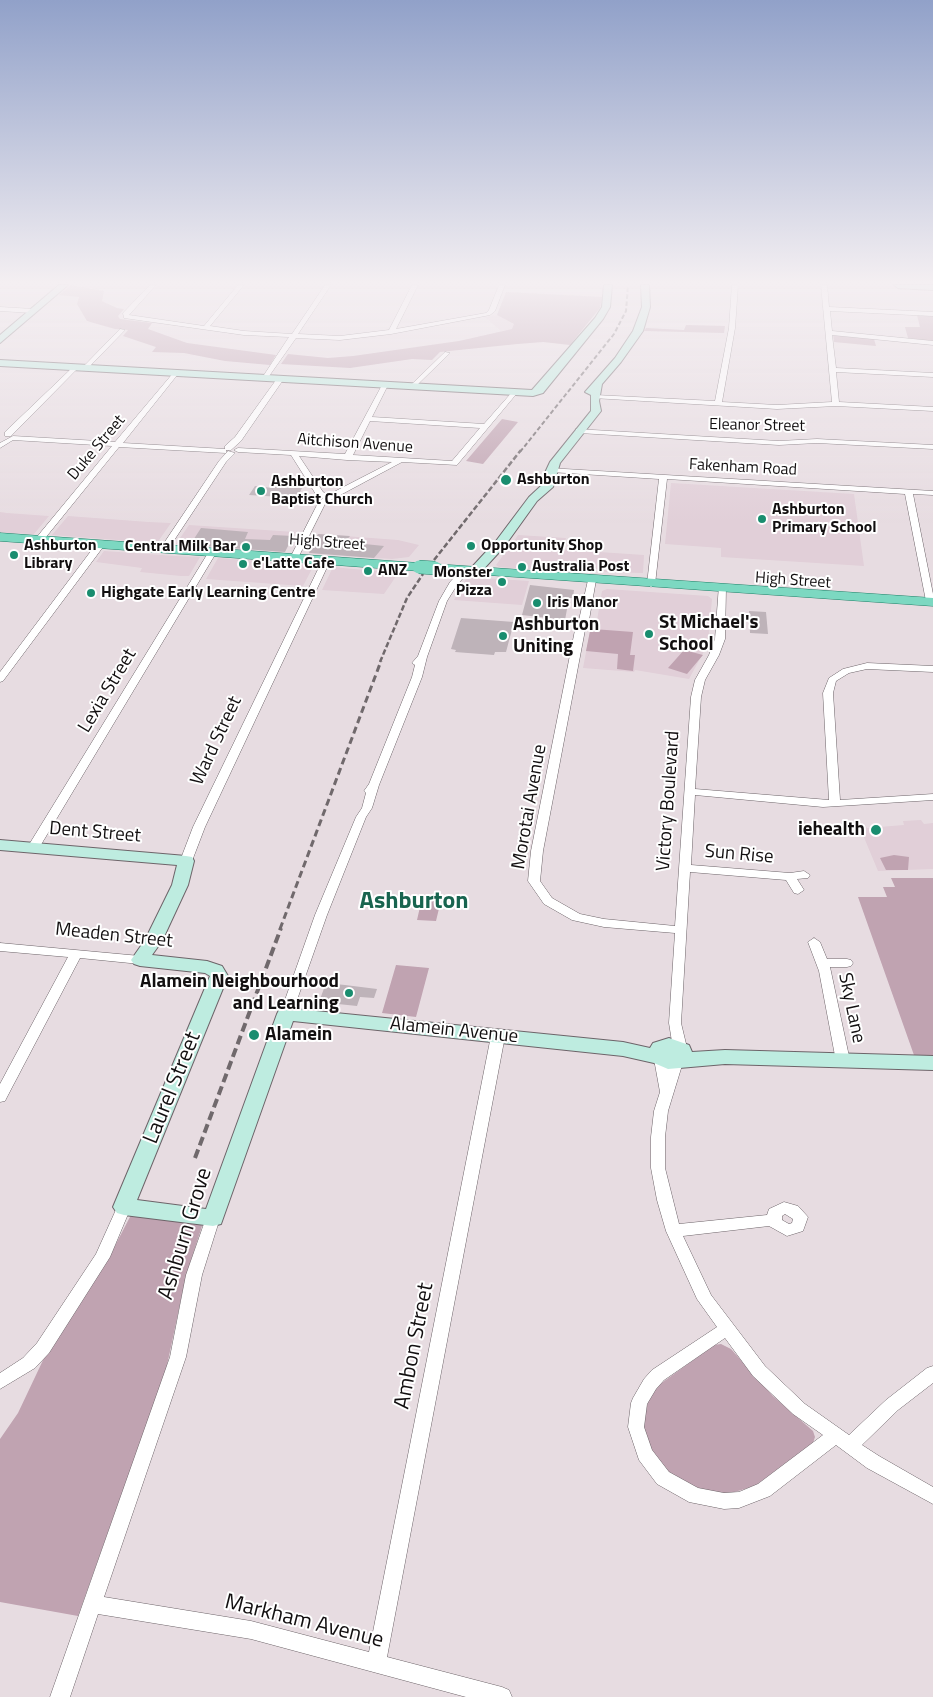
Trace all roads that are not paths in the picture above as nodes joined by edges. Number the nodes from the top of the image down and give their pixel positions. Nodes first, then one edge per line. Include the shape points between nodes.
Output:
1 (19, 364) edge
2 (84, 364) edge
3 (279, 364) edge
4 (435, 364) edge
5 (560, 364) edge
6 (613, 364) edge
7 (725, 364) edge
8 (832, 364) edge
9 (80, 368) junction
10 (832, 370) junction
11 (176, 373) junction
12 (933, 375) edge
13 (271, 378) junction
14 (385, 385) junction
15 (413, 386) junction
16 (515, 392) junction
17 (592, 397) junction
18 (614, 398) junction
19 (718, 404) junction
20 (836, 404) junction
21 (933, 410) edge
22 (594, 412) junction
23 (367, 419) junction
24 (488, 426) junction
25 (579, 432) junction
26 (7, 437) edge
27 (118, 444) junction
28 (933, 448) edge
29 (229, 452) junction
30 (298, 455) junction
31 (347, 458) junction
32 (390, 460) junction
33 (398, 461) junction
34 (381, 469) junction
35 (551, 470) junction
36 (663, 477) junction
37 (908, 492) junction
38 (933, 494) edge
39 (328, 498) junction
40 (0, 537) edge
41 (39, 540) junction
42 (100, 545) junction
43 (497, 548) junction
44 (164, 549) junction
45 (212, 552) junction
46 (294, 558) junction
47 (326, 560) junction
48 (465, 570) junction
49 (489, 572) junction
50 (592, 580) junction
51 (651, 584) junction
52 (722, 590) junction
53 (932, 604) edge
54 (933, 669) edge
55 (0, 680) edge
56 (689, 793) junction
57 (933, 797) edge
58 (835, 803) junction
59 (0, 845) edge
60 (33, 848) junction
61 (186, 861) junction
62 (685, 868) junction
63 (804, 875) dead end
64 (790, 877) junction
65 (798, 890) dead end
66 (681, 930) junction
67 (814, 942) dead end
68 (0, 947) edge
69 (76, 954) junction
70 (144, 961) junction
71 (822, 963) junction
72 (847, 964) dead end
73 (219, 976) joint
74 (286, 1014) junction
75 (498, 1036) junction
76 (671, 1054) junction
77 (844, 1061) junction
78 (933, 1063) edge
79 (0, 1097) edge
80 (125, 1204) junction
81 (215, 1214) junction
82 (774, 1220) dead end
83 (673, 1231) junction
84 (726, 1329) junction
85 (933, 1373) edge
86 (0, 1382) edge
87 (835, 1436) junction
88 (849, 1446) junction
89 (933, 1496) edge
90 (92, 1604) junction
91 (376, 1664) junction
92 (60, 1697) edge
93 (502, 1697) edge

1 - 9 street
2 - 9 street
3 - 13 street
4 - 15 street
5 - 16 street via 538,391
6 - 17 street
7 - 19 street
8 - 10 street
9 - 11 street
9 - 26 street
10 - 12 street
10 - 20 street
11 - 13 street
11 - 27 street, Duke Street
13 - 14 street
13 - 29 street
14 - 15 street
14 - 23 street
15 - 16 street
16 - 24 street
17 - 18 street
17 - 22 street
18 - 19 street
18 - 22 street via 603,399
19 - 20 street via 780,407
20 - 21 street
22 - 25 street
23 - 24 street
23 - 31 street
24 - 33 street, Aitchison Avenue via 457,461 444,464
25 - 28 street, Eleanor Street
25 - 35 street
26 - 27 street, Aitchison Avenue
27 - 29 street, Aitchison Avenue
27 - 41 street, Duke Street
29 - 30 street, Aitchison Avenue
29 - 44 street
30 - 31 street, Aitchison Avenue
30 - 39 street via 320,494
31 - 32 street, Aitchison Avenue
32 - 33 street, Aitchison Avenue
32 - 34 street
33 - 34 street
34 - 39 street
35 - 36 street, Fakenham Road
35 - 43 street via 544,486
36 - 37 street, Fakenham Road
36 - 51 street
37 - 38 street, Fakenham Road
37 - 53 street
39 - 46 street via 322,503
40 - 41 main road, High Street
41 - 42 main road, High Street
42 - 44 main road, High Street
42 - 55 street
43 - 48 street
43 - 49 street
44 - 45 main road, High Street
45 - 46 main road, High Street
45 - 60 street, Lexia Street
46 - 47 main road, High Street
47 - 48 main road, High Street, bridge
47 - 61 street, Ward Street via 199,827
48 - 49 main road, High Street
48 - 74 street, Ashburn Grove via 441,605 422,657 422,666 315,930
49 - 50 main road, High Street
50 - 51 main road, High Street
50 - 66 street, Morotai Avenue via 575,652 534,881 548,901 576,917 604,923
51 - 52 main road, High Street via 669,590
52 - 53 main road, High Street
52 - 56 street, Victory Boulevard via 718,644 700,680 696,697
54 - 58 street via 867,666 846,671 832,680 828,693
56 - 58 street
56 - 62 street, Victory Boulevard
57 - 58 street
59 - 60 street, Dent Street
60 - 61 street, Dent Street
61 - 70 street, Ward Street via 180,885
62 - 64 street, Sun Rise
62 - 66 street, Victory Boulevard
63 - 64 street, Sun Rise
64 - 65 street, Sun Rise
66 - 76 street, Victory Boulevard
67 - 71 street, Sky Lane
68 - 69 street, Meaden Street
69 - 70 street, Meaden Street
69 - 79 street
70 - 73 street, Meaden Street via 207,967 216,970
71 - 72 street, Sky Lane
71 - 77 street, Sky Lane
73 - 80 street, Laurel Street
74 - 75 street, Alamein Avenue
74 - 81 street, Ashburn Grove
75 - 76 street, Alamein Avenue
75 - 91 street, Ambon Street
76 - 77 street, Alamein Avenue
76 - 83 street via 658,1130 658,1168
77 - 78 street, Alamein Avenue
80 - 81 street
80 - 86 street, Laurel Street via 102,1257 43,1348 29,1364
81 - 90 street, Ashburn Grove via 194,1275 178,1357
82 - 83 street
83 - 84 street via 692,1276
84 - 87 street via 780,1393
84 - 87 street via 658,1375 641,1398 636,1415 639,1440 645,1455 663,1478 695,1496 739,1500 764,1490
85 - 88 street via 892,1405
87 - 88 street
88 - 89 street
90 - 91 street, Markham Avenue via 251,1630
90 - 92 street, Ashburn Grove
91 - 93 street, Markham Avenue

